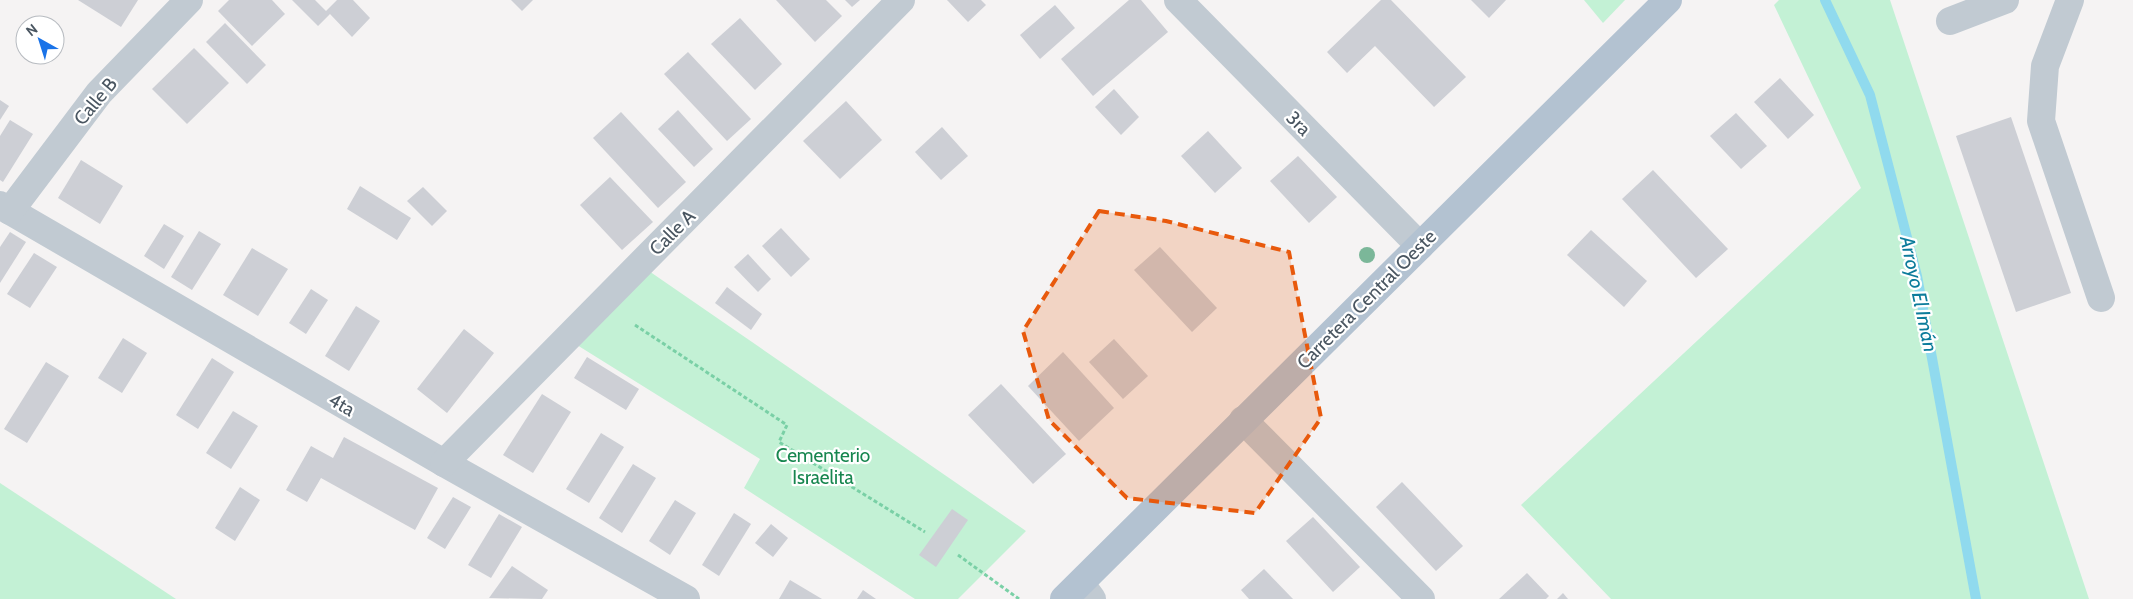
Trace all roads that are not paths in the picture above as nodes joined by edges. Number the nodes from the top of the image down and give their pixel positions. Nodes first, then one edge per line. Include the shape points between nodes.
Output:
1 (189, 0) edge
2 (901, 0) edge
3 (1178, 0) edge
4 (1668, 0) edge
5 (2005, 0) edge
6 (2070, 0) edge
7 (1950, 21) dead end
8 (5, 208) edge
9 (1420, 246) junction
10 (2101, 298) dead end
11 (1243, 420) junction
12 (444, 463) junction
13 (1079, 594) edge
14 (686, 599) edge
15 (1421, 599) edge

1 - 8 street, Calle B via 99,93
2 - 12 street, Calle A
3 - 9 street, 3ra
4 - 9 main road, Carretera Central Oeste
5 - 7 street
6 - 10 street via 2045,66 2041,121
8 - 12 street, 4ta
9 - 11 main road, Carretera Central Oeste
11 - 13 main road, Carretera Central Oeste
11 - 15 street
12 - 14 street, 4ta

